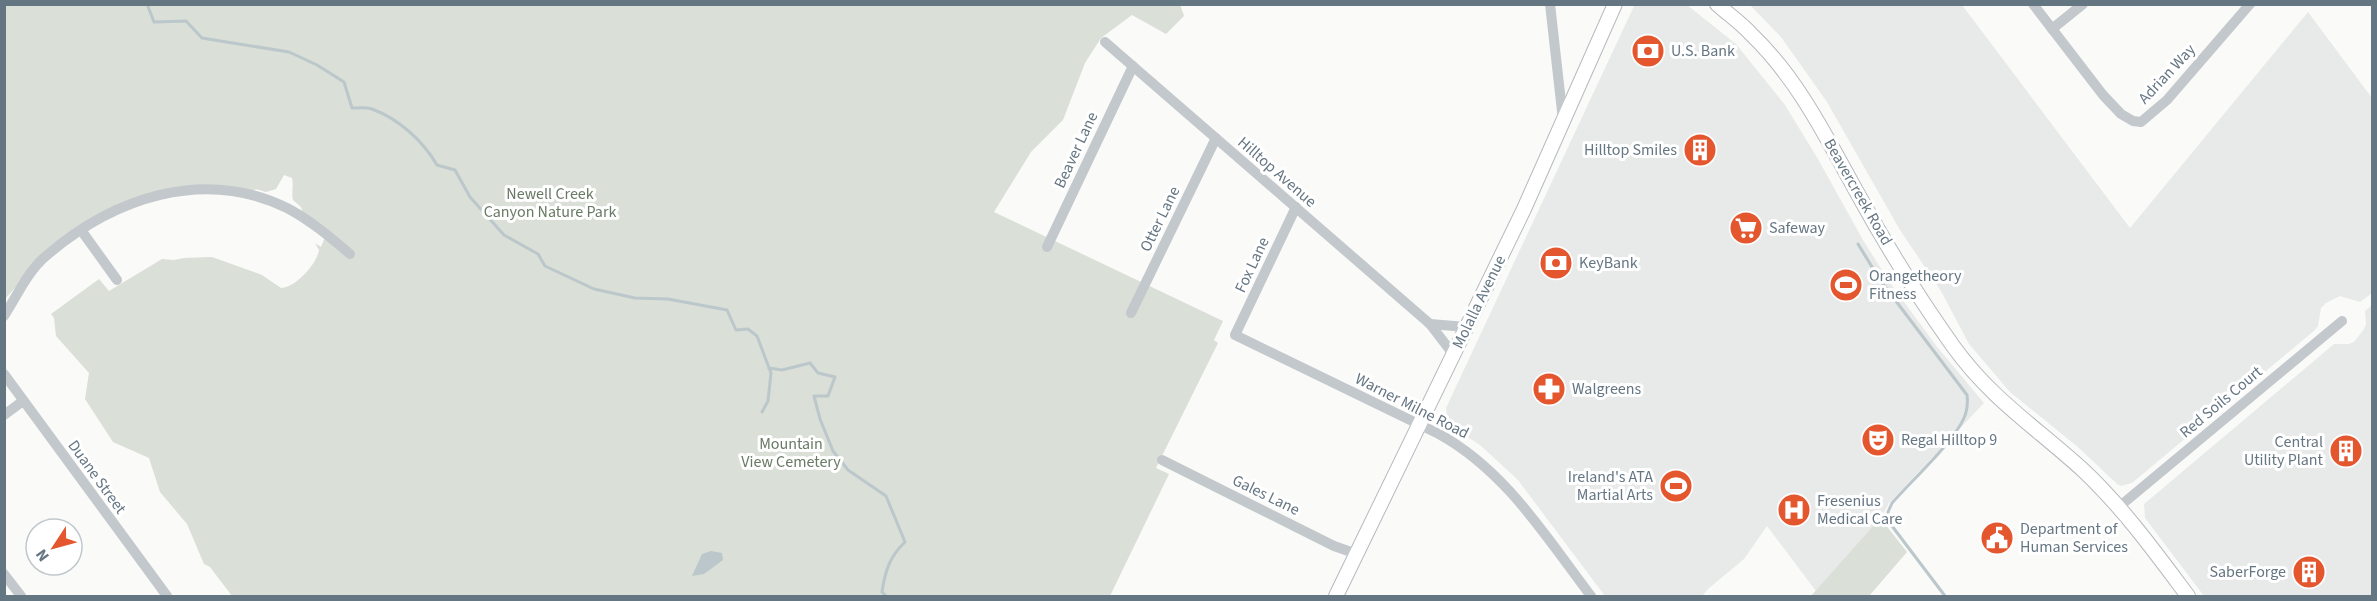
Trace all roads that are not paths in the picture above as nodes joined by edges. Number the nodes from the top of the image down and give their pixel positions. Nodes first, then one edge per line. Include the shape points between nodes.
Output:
1 (1550, 4) edge
2 (1615, 4) edge
3 (1717, 4) edge
4 (2033, 4) edge
5 (2083, 4) edge
6 (2250, 4) edge
7 (2052, 28) junction
8 (1105, 42) dead end
9 (1132, 66) junction
10 (1563, 121) junction
11 (1216, 138) junction
12 (1296, 207) junction
13 (81, 230) junction
14 (1047, 247) dead end
15 (350, 254) dead end
16 (117, 280) dead end
17 (1131, 313) dead end
18 (4, 316) edge
19 (2342, 321) dead end
20 (1430, 324) junction
21 (1467, 327) junction
22 (1235, 335) joint
23 (1453, 354) junction
24 (4, 374) edge
25 (23, 401) junction
26 (4, 415) edge
27 (1420, 425) junction
28 (1162, 460) dead end
29 (2120, 506) junction
30 (1357, 554) junction
31 (4, 574) edge
32 (21, 597) edge
33 (167, 597) edge
34 (1336, 597) edge
35 (1591, 597) edge
36 (2188, 597) edge

1 - 10 street
2 - 10 main road, Molalla Avenue
3 - 29 main road, Beavercreek Road via 1751,33 1790,79 1906,274 1971,369
4 - 7 street, Adrian Way
5 - 7 street
6 - 7 street, Adrian Way via 2167,100 2141,122 2121,114 2103,95
8 - 9 street, Hilltop Avenue
9 - 11 street, Hilltop Avenue
9 - 14 street, Beaver Lane
10 - 21 main road, Molalla Avenue
11 - 12 street, Hilltop Avenue
11 - 17 street, Otter Lane
12 - 20 street, Hilltop Avenue
12 - 22 street, Fox Lane
13 - 15 street via 144,198 207,189 266,199 289,209
13 - 16 street
13 - 18 street via 45,256
19 - 29 street, Red Soils Court
20 - 21 street
20 - 23 street, Hilltop Avenue
21 - 23 main road, Molalla Avenue
22 - 27 street, Warner Milne Road
23 - 27 main road, Molalla Avenue
24 - 25 street, Duane Street
25 - 26 street
25 - 33 street, Duane Street
27 - 30 main road, Molalla Avenue
27 - 35 street, Warner Milne Road via 1461,447 1497,476
28 - 30 street, Gales Lane
29 - 36 main road, Beavercreek Road
30 - 34 main road, Molalla Avenue
31 - 32 street

